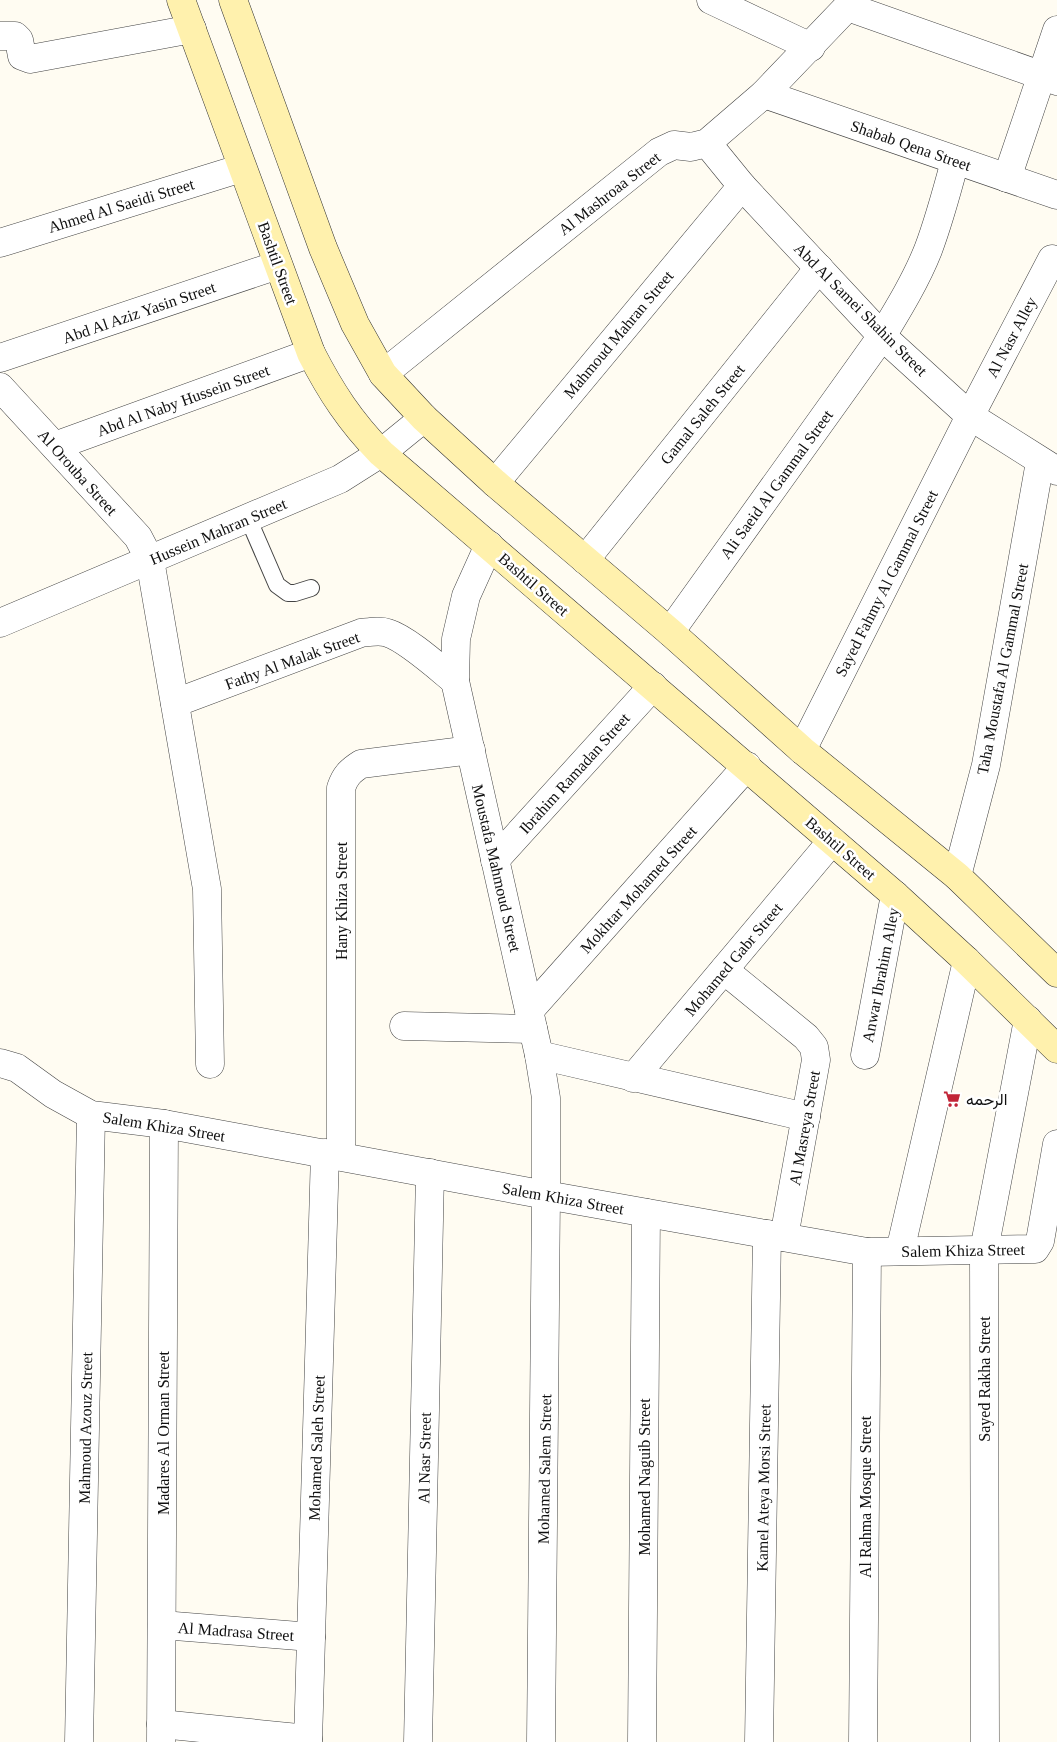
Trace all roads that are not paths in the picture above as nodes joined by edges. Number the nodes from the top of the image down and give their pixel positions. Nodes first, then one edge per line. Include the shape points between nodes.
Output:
1 (181, 0) edge
2 (232, 0) edge
3 (711, 0) edge
4 (851, 3) edge
5 (192, 29) junction
6 (1057, 30) edge
7 (0, 36) edge
8 (810, 47) junction
9 (1049, 78) edge
10 (764, 94) junction
11 (707, 143) junction
12 (954, 161) junction
13 (242, 168) junction
14 (1007, 178) junction
15 (742, 186) junction
16 (1057, 195) edge
17 (0, 243) edge
18 (1052, 259) dead end
19 (278, 265) junction
20 (819, 268) junction
21 (882, 336) junction
22 (311, 353) junction
23 (0, 358) edge
24 (382, 374) junction
25 (0, 387) edge
26 (970, 416) junction
27 (424, 418) junction
28 (55, 446) junction
29 (381, 453) junction
30 (1049, 466) edge
31 (495, 483) junction
32 (248, 518) junction
33 (489, 546) junction
34 (150, 560) junction
35 (585, 560) junction
36 (310, 588) dead end
37 (0, 622) edge
38 (670, 632) junction
39 (455, 681) junction
40 (653, 686) junction
41 (175, 703) junction
42 (471, 750) junction
43 (802, 750) junction
44 (747, 766) junction
45 (832, 841) junction
46 (495, 860) junction
47 (957, 876) junction
48 (895, 895) junction
49 (968, 961) junction
50 (724, 970) junction
51 (1057, 973) edge
52 (531, 1020) junction
53 (1028, 1020) junction
54 (404, 1026) dead end
55 (1057, 1049) edge
56 (539, 1055) junction
57 (865, 1055) dead end
58 (0, 1063) edge
59 (210, 1064) dead end
60 (633, 1078) junction
61 (91, 1115) junction
62 (806, 1117) junction
63 (164, 1124) junction
64 (1057, 1144) edge
65 (333, 1155) junction
66 (430, 1173) junction
67 (546, 1195) junction
68 (646, 1212) junction
69 (775, 1235) junction
70 (984, 1250) junction
71 (900, 1251) junction
72 (867, 1252) junction
73 (162, 1626) junction
74 (311, 1637) junction
75 (161, 1733) edge
76 (308, 1740) edge
77 (79, 1742) edge
78 (418, 1742) edge
79 (541, 1742) edge
80 (642, 1742) edge
81 (760, 1742) edge
82 (863, 1742) edge
83 (985, 1742) edge

1 - 5 street, Bashtil Street
2 - 24 street via 323,248 355,324
3 - 8 street
4 - 8 street
4 - 9 street
5 - 7 street via 30,59 22,56 15,36
5 - 13 street, Bashtil Street
6 - 9 street
8 - 10 street
9 - 14 street
10 - 11 street
10 - 12 street, Shabab Qena Street
11 - 15 street, Abd Al Samei Shahin Street
11 - 24 street, Al Mashroaa Street via 674,145 659,152
12 - 14 street, Shabab Qena Street
12 - 21 street, Ali Saeid Al Gammal Street via 943,207 927,252 907,295
13 - 17 street, Ahmed Al Saeidi Street
13 - 19 street, Bashtil Street
14 - 16 street, Shabab Qena Street
15 - 20 street, Abd Al Samei Shahin Street
15 - 31 street, Mahmoud Mahran Street
18 - 26 street, Al Nasr Alley
19 - 22 street, Bashtil Street
19 - 23 street, Abd Al Aziz Yasin Street
20 - 21 street, Abd Al Samei Shahin Street
20 - 35 street, Gamal Saleh Street
21 - 26 street, Abd Al Samei Shahin Street
21 - 38 street, Ali Saeid Al Gammal Street
22 - 28 street, Abd Al Naby Hussein Street
22 - 29 street, Bashtil Street via 332,393 359,431
24 - 27 street
25 - 28 street, Al Orouba Street
26 - 30 street, Abd Al Samei Shahin Street
26 - 43 street, Sayed Fahmy Al Gammal Street
27 - 29 street, Hussein Mahran Street
27 - 31 street
28 - 34 street, Al Orouba Street via 138,537
29 - 32 street, Hussein Mahran Street via 340,478
29 - 33 street, Bashtil Street
30 - 47 street, Taha Moustafa Al Gammal Street via 986,765
31 - 35 street
32 - 34 street, Hussein Mahran Street
32 - 36 lane via 277,586 288,593
33 - 39 street, Moustafa Mahmoud Street via 466,596 456,639
33 - 40 street, Bashtil Street
34 - 37 street, Hussein Mahran Street
34 - 41 street, Al Orouba Street
35 - 38 street
38 - 43 street
39 - 41 street, Fathy Al Malak Street via 400,638 375,631 361,633
39 - 42 street, Moustafa Mahmoud Street
40 - 44 street, Bashtil Street
40 - 46 street, Ibrahim Ramadan Street
41 - 59 street, Al Orouba Street via 207,889
42 - 46 street, Moustafa Mahmoud Street
42 - 65 street, Hany Khiza Street via 361,764 348,773 341,788
43 - 47 street
44 - 45 street, Bashtil Street
44 - 52 street, Mokhtar Mohamed Street
45 - 48 street, Bashtil Street
45 - 50 street, Mohamed Gabr Street
46 - 52 street, Moustafa Mahmoud Street
47 - 51 street
48 - 49 street, Bashtil Street
48 - 57 street, Anwar Ibrahim Alley
49 - 53 street, Bashtil Street
49 - 71 street
50 - 60 street, Mohamed Gabr Street
50 - 62 street, Al Masreya Street via 814,1047 816,1060
52 - 54 street
52 - 56 street, Moustafa Mahmoud Street
53 - 55 street, Bashtil Street
53 - 70 street, Sayed Rakha Street
56 - 60 street
56 - 67 street, Moustafa Mahmoud Street via 546,1098
58 - 61 street, Salem Khiza Street via 17,1068 53,1094
60 - 62 street
61 - 63 street, Salem Khiza Street
61 - 77 street, Mahmoud Azouz Street
62 - 69 street, Al Masreya Street
63 - 65 street, Salem Khiza Street
63 - 73 street, Madares Al Orman Street
64 - 70 street, Salem Khiza Street via 1038,1245 1035,1249
65 - 66 street, Salem Khiza Street
65 - 74 street, Mohamed Saleh Street
66 - 67 street, Salem Khiza Street
66 - 78 street, Al Nasr Street
67 - 68 street, Salem Khiza Street
67 - 79 street, Mohamed Salem Street
68 - 69 street, Salem Khiza Street
68 - 80 street, Mohamed Naguib Street
69 - 72 street, Salem Khiza Street
69 - 81 street, Kamel Ateya Morsi Street
70 - 71 street, Salem Khiza Street
70 - 83 street, Sayed Rakha Street
71 - 72 street, Salem Khiza Street
72 - 82 street, Al Rahma Mosque Street
73 - 74 street, Al Madrasa Street
73 - 75 street, Madares Al Orman Street
74 - 76 street, Mohamed Saleh Street
75 - 76 street

